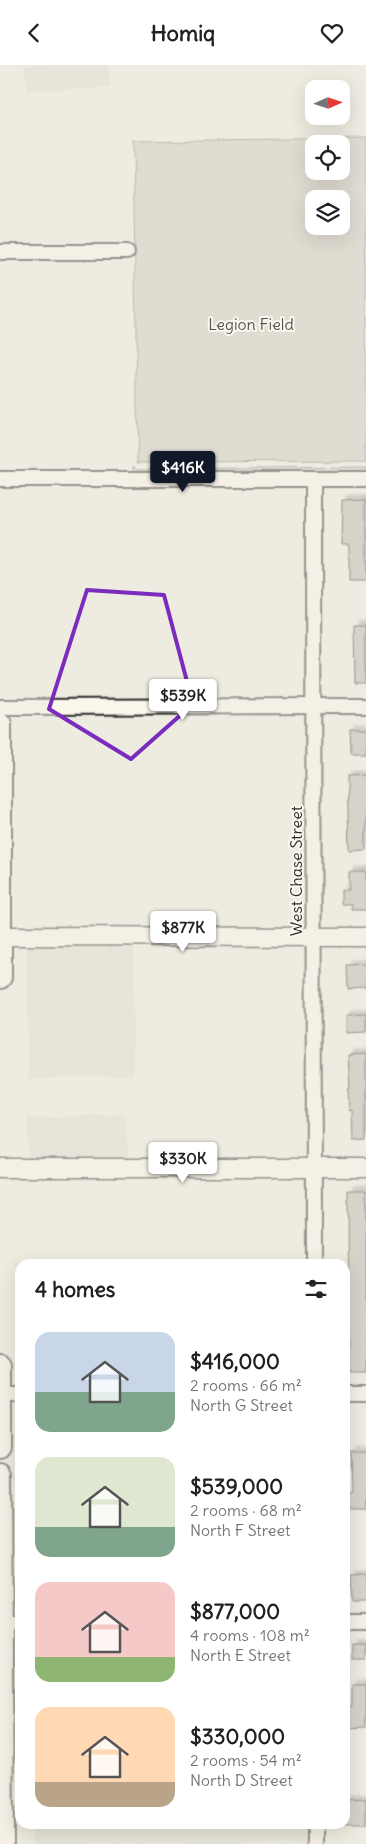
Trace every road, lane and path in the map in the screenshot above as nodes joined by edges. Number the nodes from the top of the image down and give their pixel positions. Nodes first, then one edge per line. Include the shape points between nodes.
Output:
1 (0, 252) edge
2 (127, 252) dead end
3 (0, 479) edge
4 (313, 479) junction
5 (366, 479) edge
6 (313, 706) junction
7 (366, 706) edge
8 (0, 707) edge
9 (0, 724) edge
10 (0, 936) edge
11 (313, 937) junction
12 (366, 937) edge
13 (0, 977) edge
14 (0, 1168) edge
15 (314, 1168) junction
16 (366, 1168) edge
17 (314, 1259) edge
18 (0, 1365) edge
19 (0, 1395) edge
20 (15, 1395) edge
21 (350, 1395) edge
22 (366, 1395) edge
23 (0, 1447) edge
24 (0, 1475) edge
25 (7, 1622) edge
26 (350, 1622) edge
27 (366, 1622) edge
28 (315, 1829) edge
29 (2, 1844) edge
30 (315, 1844) edge

1 - 2 street
3 - 4 street
4 - 5 street
4 - 6 street, West Chase Street
6 - 7 street
6 - 8 street
6 - 11 street, West Chase Street
9 - 10 main road
10 - 11 street
10 - 13 main road
11 - 12 street
11 - 15 street, West Chase Street
14 - 15 street
15 - 16 street
15 - 17 street, West Chase Street
18 - 19 main road
19 - 20 street
19 - 23 main road
21 - 22 street
24 - 25 main road
25 - 29 main road
26 - 27 street
28 - 30 street

